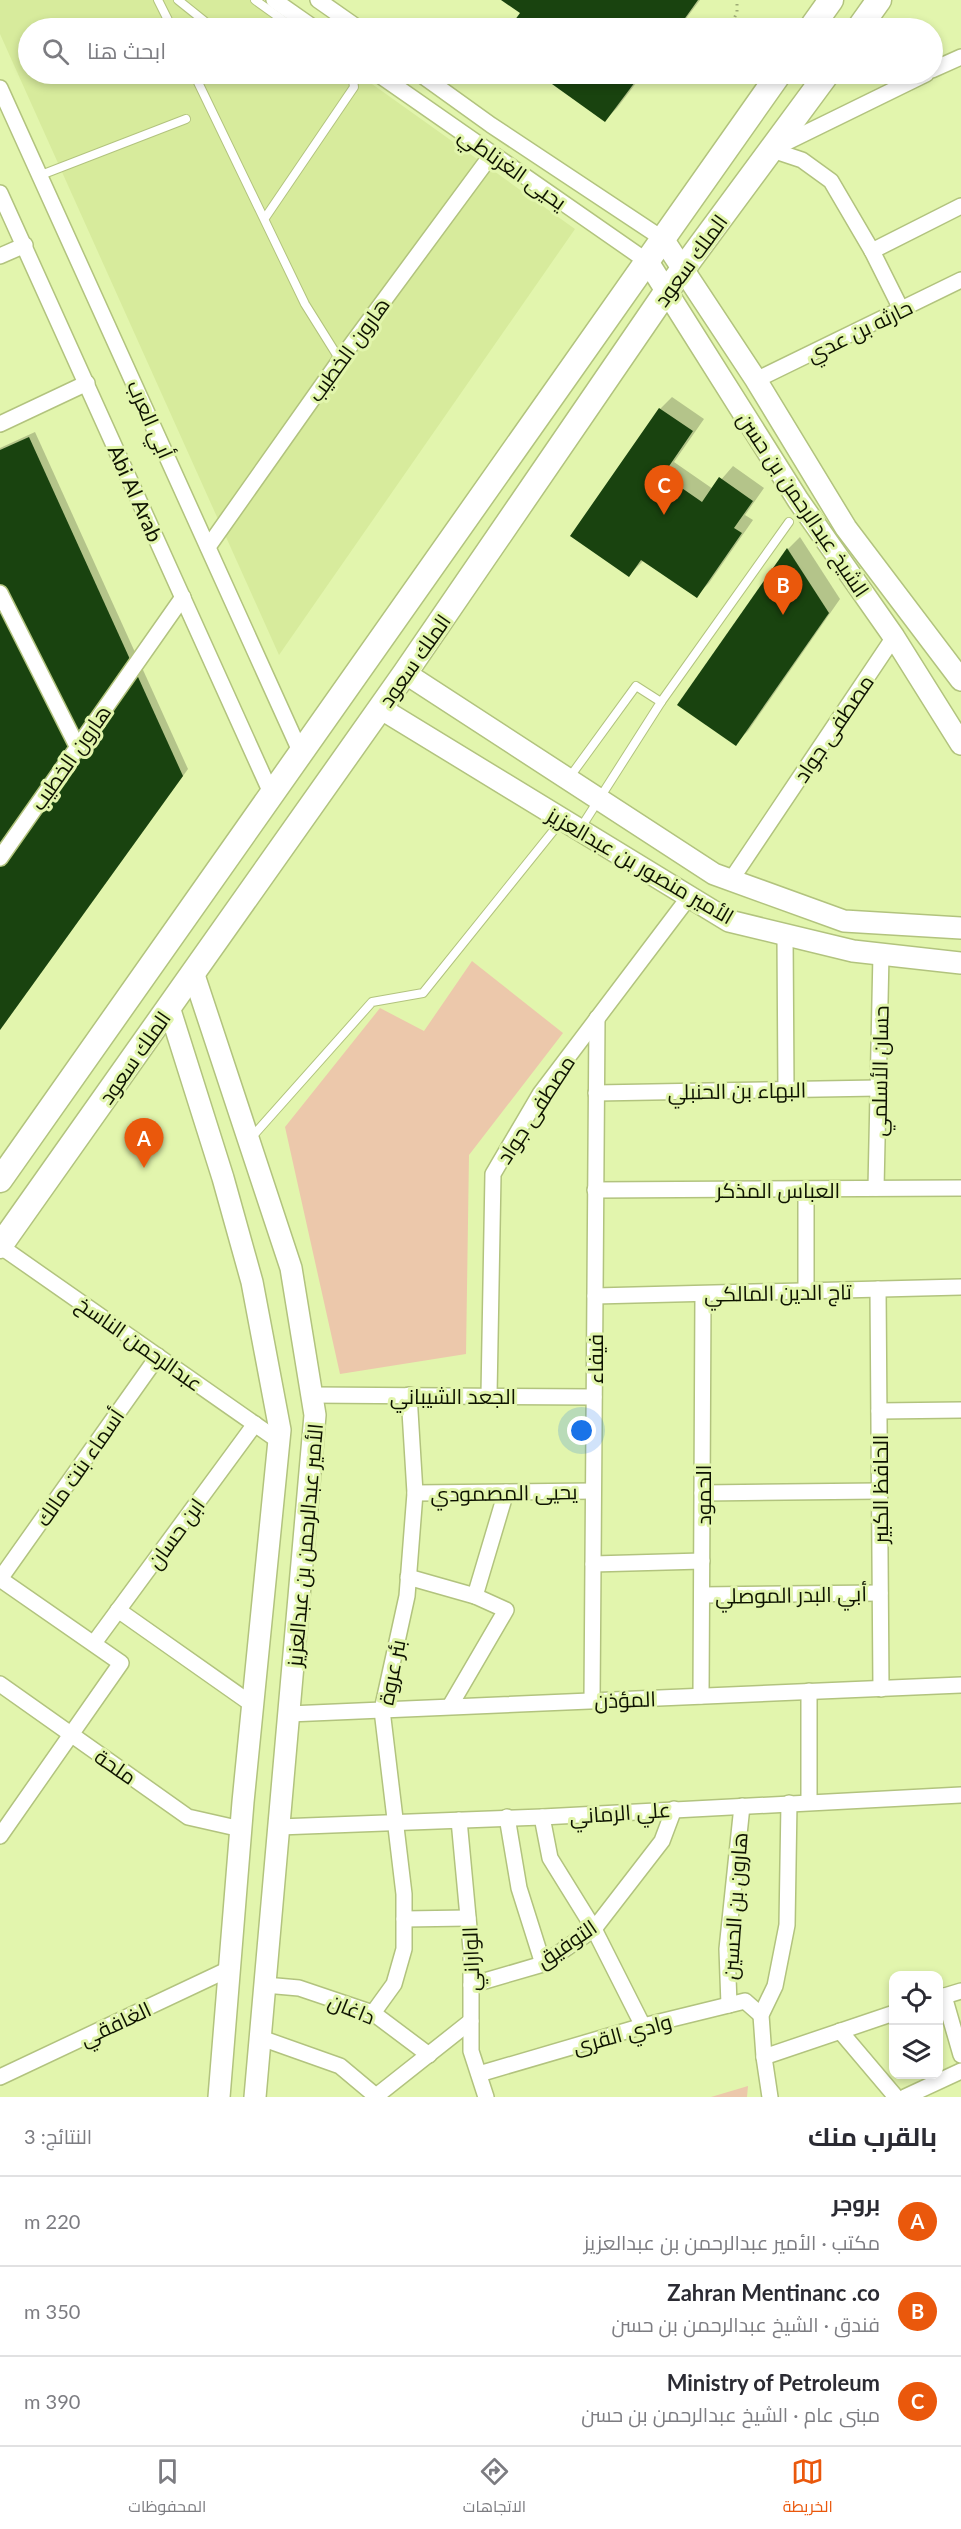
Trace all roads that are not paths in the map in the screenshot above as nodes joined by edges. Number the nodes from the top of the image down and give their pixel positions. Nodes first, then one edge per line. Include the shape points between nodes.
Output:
1 (158, 0) edge
2 (178, 0) edge
3 (255, 0) edge
4 (274, 0) edge
5 (318, 0) edge
6 (831, 0) edge
7 (879, 0) edge
8 (167, 18) edge
9 (200, 18) edge
10 (280, 18) edge
11 (300, 18) edge
12 (344, 18) edge
13 (818, 18) edge
14 (866, 18) edge
15 (961, 57) edge
16 (943, 65) edge
17 (200, 84) edge
18 (354, 84) edge
19 (392, 84) edge
20 (434, 84) edge
21 (772, 84) edge
22 (820, 84) edge
23 (906, 84) edge
24 (0, 88) edge
25 (186, 119) dead end
26 (772, 150) junction
27 (492, 154) junction
28 (41, 175) junction
29 (0, 193) edge
30 (961, 206) edge
31 (265, 218) junction
32 (663, 239) junction
33 (25, 245) junction
34 (872, 251) junction
35 (0, 256) edge
36 (648, 262) junction
37 (682, 269) junction
38 (961, 280) edge
39 (666, 292) junction
40 (901, 309) junction
41 (340, 360) junction
42 (756, 380) junction
43 (87, 383) junction
44 (0, 424) edge
45 (789, 522) dead end
46 (208, 546) junction
47 (0, 594) edge
48 (183, 597) junction
49 (894, 637) junction
50 (405, 673) junction
51 (961, 680) edge
52 (661, 702) junction
53 (380, 708) junction
54 (961, 744) edge
55 (77, 746) junction
56 (300, 751) junction
57 (568, 779) junction
58 (271, 793) junction
59 (600, 799) junction
60 (570, 825) junction
61 (0, 858) edge
62 (731, 880) junction
63 (688, 897) junction
64 (961, 928) edge
65 (785, 935) junction
66 (881, 954) junction
67 (961, 963) edge
68 (193, 972) junction
69 (169, 1007) junction
70 (597, 1018) junction
71 (220, 1058) junction
72 (189, 1070) junction
73 (878, 1088) junction
74 (786, 1089) junction
75 (596, 1093) junction
76 (248, 1142) junction
77 (0, 1180) edge
78 (876, 1188) junction
79 (961, 1188) edge
80 (806, 1189) junction
81 (595, 1190) junction
82 (0, 1246) edge
83 (961, 1287) edge
84 (878, 1289) junction
85 (806, 1291) junction
86 (703, 1294) junction
87 (595, 1296) junction
88 (158, 1356) junction
89 (312, 1395) junction
90 (409, 1395) junction
91 (489, 1395) junction
92 (594, 1397) junction
93 (961, 1410) edge
94 (879, 1411) junction
95 (255, 1424) junction
96 (279, 1441) junction
97 (594, 1491) junction
98 (879, 1491) junction
99 (506, 1492) junction
100 (415, 1493) junction
101 (702, 1493) junction
102 (702, 1561) junction
103 (593, 1563) junction
104 (408, 1577) junction
105 (0, 1579) edge
106 (265, 1582) junction
107 (299, 1586) junction
108 (880, 1593) junction
109 (702, 1595) junction
110 (475, 1596) junction
111 (118, 1610) junction
112 (94, 1643) junction
113 (0, 1684) edge
114 (961, 1685) edge
115 (881, 1689) junction
116 (809, 1691) junction
117 (701, 1696) junction
118 (592, 1700) junction
119 (253, 1705) junction
120 (450, 1706) junction
121 (382, 1710) junction
122 (289, 1714) junction
123 (71, 1734) junction
124 (961, 1795) edge
125 (809, 1802) junction
126 (789, 1803) junction
127 (742, 1806) junction
128 (674, 1809) junction
129 (507, 1817) junction
130 (542, 1817) junction
131 (459, 1820) junction
132 (394, 1822) junction
133 (279, 1827) junction
134 (241, 1829) junction
135 (0, 1836) edge
136 (468, 1918) junction
137 (404, 1919) junction
138 (594, 1929) junction
139 (543, 1964) junction
140 (229, 1969) junction
141 (471, 1985) junction
142 (265, 1986) junction
143 (961, 1991) edge
144 (943, 1996) edge
145 (943, 2003) edge
146 (729, 2006) junction
147 (373, 2013) junction
148 (761, 2015) junction
149 (889, 2015) edge
150 (471, 2021) junction
151 (643, 2026) junction
152 (840, 2031) junction
153 (261, 2038) junction
154 (429, 2055) junction
155 (961, 2055) edge
156 (764, 2057) junction
157 (961, 2071) edge
158 (479, 2074) junction
159 (0, 2077) edge
160 (219, 2097) edge
161 (255, 2097) edge
162 (376, 2097) edge
163 (486, 2097) edge
164 (770, 2097) edge
165 (896, 2097) edge
166 (905, 2097) edge

1 - 8 lane
2 - 9 lane
3 - 10 lane
4 - 11 street
5 - 12 street
6 - 13 main road
7 - 14 main road
15 - 16 street
17 - 31 lane
18 - 31 lane
19 - 27 street, يحيى الغرناطي
20 - 32 street, يحيى الغرناطي
21 - 32 main road, الملك سعود
22 - 26 main road, الملك سعود
23 - 26 street
24 - 28 street, أبي العرب
25 - 28 lane
26 - 34 street via 802,160 831,181
26 - 37 main road, الملك سعود
27 - 36 street, يحيى الغرناطي
27 - 41 street, هارون الخطيب
28 - 46 street, أبي العرب
29 - 33 street, Abi Al Arab
30 - 34 street
31 - 41 lane via 309,313
32 - 36 main road, الملك سعود
32 - 37 street, الشيخ عبدالرحمن بن حسن
33 - 35 street
33 - 43 street, Abi Al Arab
34 - 40 street
36 - 39 street, الشيخ عبدالرحمن بن حسن
36 - 56 main road, الملك سعود
37 - 39 main road, الملك سعود
37 - 42 street, الشيخ عبدالرحمن بن حسن
38 - 40 street, حارثه بن عدي
39 - 49 street, الشيخ عبدالرحمن بن حسن via 798,500
39 - 50 main road, الملك سعود
40 - 42 street, حارثه بن عدي
41 - 46 street, هارون الخطيب
42 - 51 street, الشيخ عبدالرحمن بن حسن via 846,528
43 - 44 street
43 - 48 street, Abi Al Arab
45 - 52 lane
46 - 56 street, أبي العرب
47 - 55 street
48 - 55 street, هارون الخطيب
48 - 58 street, Abi Al Arab
49 - 54 street, الشيخ عبدالرحمن بن حسن
49 - 62 street, مصطفى جواد
50 - 53 main road, الملك سعود
50 - 57 street, الأمير منصور بن عبدالعزيز
52 - 57 lane via 636,686
52 - 59 lane
53 - 60 street, الأمير منصور بن عبدالعزيز
53 - 68 main road, الملك سعود
55 - 61 street, هارون الخطيب
56 - 58 main road, الملك سعود
57 - 59 street, الأمير منصور بن عبدالعزيز
58 - 77 main road, الملك سعود
59 - 60 lane
59 - 62 street, الأمير منصور بن عبدالعزيز via 714,874
60 - 63 street, الأمير منصور بن عبدالعزيز
60 - 76 lane via 423,993 372,1002
62 - 64 street, الأمير منصور بن عبدالعزيز via 844,921
63 - 65 street, الأمير منصور بن عبدالعزيز via 729,921
63 - 70 street, مصطفى جواد
65 - 66 street, الأمير منصور بن عبدالعزيز
65 - 74 street
66 - 67 street, الأمير منصور بن عبدالعزيز
66 - 73 street, حسان الأسلمي
68 - 69 main road, الملك سعود
68 - 71 street, الأمير عبدالرحمن بن عبدالعزيز
69 - 72 street, الأمير عبدالرحمن بن عبدالعزيز
69 - 82 main road, الملك سعود
70 - 75 street, فيفاء
70 - 91 street, مصطفى جواد via 540,1094 493,1174
71 - 72 street via 208,1050 202,1051 192,1058
71 - 76 street, الأمير عبدالرحمن بن عبدالعزيز
72 - 96 street, الأمير عبدالرحمن بن عبدالعزيز via 252,1282
73 - 74 street, البهاء بن الحنبلي
73 - 78 street, حسان الأسلمي
74 - 75 street, البهاء بن الحنبلي
75 - 81 street, فيفاء
76 - 89 street, الأمير عبدالرحمن بن عبدالعزيز via 291,1268
78 - 79 street, العباس المذكر
78 - 80 street, العباس المذكر
80 - 81 street, العباس المذكر
80 - 85 street
81 - 87 street, فيفاء
82 - 88 street, عبدالرحمن الناسخ
83 - 84 street, تاج الدين المالكي
84 - 85 street, تاج الدين المالكي
84 - 94 street, الحافظ الكبير
85 - 86 street, تاج الدين المالكي
86 - 87 street, تاج الدين المالكي
86 - 101 street, الحمود
87 - 92 street, فيفاء
88 - 95 street, عبدالرحمن الناسخ
88 - 105 street, أسماء بنت مالك
89 - 90 street, الجعد الشيباني
89 - 107 street, الأمير عبدالرحمن بن عبدالعزيز via 315,1415
90 - 91 street, الجعد الشيباني
90 - 100 street, بئر عروة
91 - 92 street, الجعد الشيباني
92 - 97 street, فيفاء
93 - 94 street
94 - 98 street, الحافظ الكبير
95 - 96 street, عبدالرحمن الناسخ
95 - 111 street, ابن حسان
96 - 106 street, الأمير عبدالرحمن بن عبدالعزيز
97 - 99 street, يحيى المصمودي
97 - 103 street, فيفاء
98 - 101 street
98 - 108 street, الحافظ الكبير
99 - 100 street, يحيى المصمودي
99 - 110 street
100 - 104 street, بئر عروة
101 - 102 street, الحمود
102 - 103 street
102 - 109 street, الحمود
103 - 118 street, فيفاء
104 - 110 street
104 - 121 street, بئر عروة
105 - 112 street
106 - 107 street
106 - 119 street, الأمير عبدالرحمن بن عبدالعزيز
107 - 122 street, الأمير عبدالرحمن بن عبدالعزيز
108 - 109 street, أبي البدر الموصلي
108 - 115 street, الحافظ الكبير
109 - 117 street, الحمود
110 - 120 street via 506,1610
111 - 112 street, ابن حسان
111 - 119 street
112 - 123 street via 121,1663
113 - 123 street, ملحة
114 - 115 street, المؤذن
115 - 116 street, المؤذن
116 - 117 street, المؤذن
116 - 125 street
117 - 118 street, المؤذن
118 - 120 street, المؤذن
119 - 134 street, الأمير عبدالرحمن بن عبدالعزيز
120 - 121 street, المؤذن
121 - 122 street, المؤذن
121 - 132 street, بئر عروة
122 - 133 street, الأمير عبدالرحمن بن عبدالعزيز
123 - 134 street, ملحة via 189,1817
123 - 135 street
124 - 125 street, علي الرماني
125 - 126 street, علي الرماني
126 - 127 street, علي الرماني
126 - 148 street via 787,1925 775,1986
127 - 128 street, علي الرماني
127 - 146 street, هارون بن الحسين via 727,1949
128 - 130 street, علي الرماني
128 - 138 street, التوفيق via 662,1841
129 - 130 street, علي الرماني
129 - 131 street, علي الرماني
129 - 139 street via 519,1888
130 - 138 street via 550,1858
131 - 132 street, علي الرماني
131 - 136 street, الواراني
132 - 133 street, علي الرماني
132 - 137 street, بئر عروة
133 - 142 street, الأمير عبدالرحمن بن عبدالعزيز
134 - 140 street, الأمير عبدالرحمن بن عبدالعزيز
136 - 137 street
136 - 141 street, الواراني
137 - 147 street, بئر عروة via 404,1949 394,1984
138 - 139 street, التوفيق
138 - 151 street
139 - 141 street, التوفيق
140 - 159 street, الغافقي
140 - 160 street, الأمير عبدالرحمن بن عبدالعزيز
141 - 150 street, الواراني
142 - 147 street, داغان via 299,1988
142 - 153 street, الأمير عبدالرحمن بن عبدالعزيز
143 - 144 street
145 - 155 street
146 - 148 street, وادي القرى via 745,2001
146 - 151 street, وادي القرى
147 - 154 street, داغان
148 - 156 street
149 - 152 street
150 - 154 street
150 - 158 street, الواراني via 471,2051
151 - 158 street, وادي القرى
152 - 156 street
152 - 165 street
153 - 161 street, الأمير عبدالرحمن بن عبدالعزيز
153 - 162 street via 340,2066
154 - 162 street
156 - 164 street
157 - 166 street
158 - 163 street, الواراني

